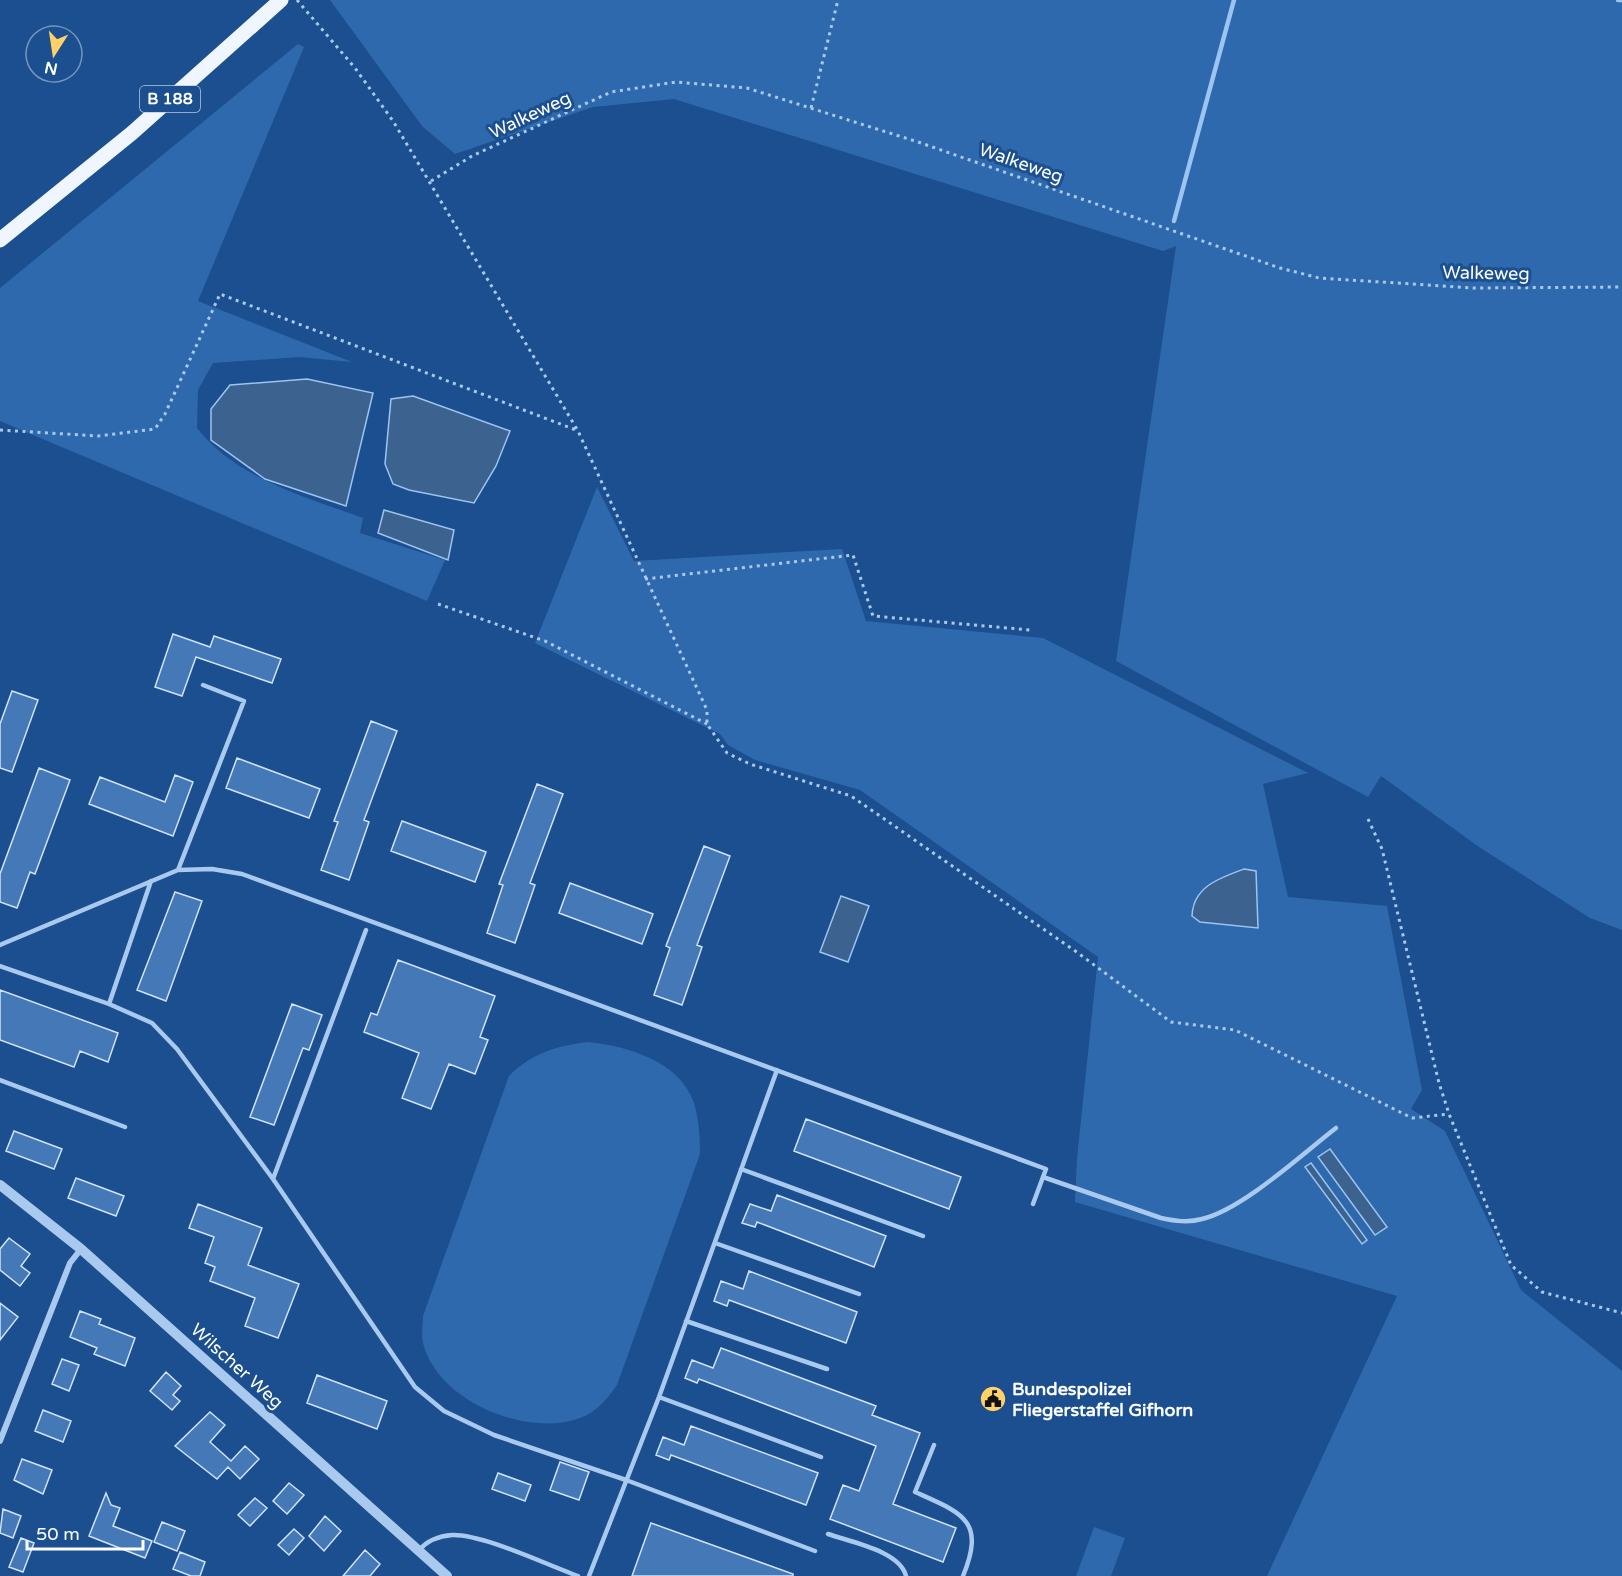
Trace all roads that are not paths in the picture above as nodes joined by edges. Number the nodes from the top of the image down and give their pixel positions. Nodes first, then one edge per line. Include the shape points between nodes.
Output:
1 (281, 0) edge
2 (0, 240) edge
3 (203, 685) dead end
4 (178, 870) junction
5 (151, 881) junction
6 (366, 930) dead end
7 (0, 945) edge
8 (0, 966) edge
9 (109, 1004) junction
10 (777, 1070) junction
11 (0, 1080) edge
12 (125, 1127) dead end
13 (1335, 1128) dead end
14 (741, 1169) junction
15 (1043, 1177) junction
16 (273, 1179) junction
17 (0, 1185) edge
18 (1033, 1204) dead end
19 (923, 1236) dead end
20 (715, 1243) junction
21 (81, 1249) junction
22 (859, 1294) dead end
23 (686, 1321) junction
24 (827, 1369) dead end
25 (659, 1397) junction
26 (0, 1441) edge
27 (934, 1445) dead end
28 (821, 1457) dead end
29 (626, 1480) junction
30 (828, 1534) dead end
31 (419, 1550) junction
32 (815, 1551) dead end
33 (447, 1576) edge
34 (578, 1576) edge
35 (589, 1576) edge
36 (906, 1576) edge
37 (963, 1576) edge

1 - 2 main road, B 188 via 132,133
3 - 4 lane via 244,701
4 - 5 lane
4 - 10 lane via 212,868 242,874
5 - 7 lane
5 - 9 lane
6 - 16 lane
8 - 9 lane
9 - 16 lane via 152,1023 177,1049
10 - 14 lane
10 - 15 lane via 1046,1169
11 - 12 lane
13 - 15 lane via 1237,1202 1203,1219 1182,1222 1161,1218
14 - 19 lane
14 - 20 lane
15 - 18 lane
16 - 29 lane via 415,1387 444,1411 494,1435
17 - 21 street, Wilscher Weg
20 - 22 lane
20 - 23 lane
21 - 26 street via 70,1263
21 - 31 street, Wilscher Weg
23 - 24 lane
23 - 25 lane
25 - 28 lane
25 - 29 lane
27 - 37 lane via 915,1492 958,1512 971,1528 973,1548
29 - 32 lane
29 - 35 lane
30 - 36 lane via 894,1557 904,1567
31 - 33 street, Wilscher Weg
31 - 34 lane via 428,1540 453,1535 480,1540

